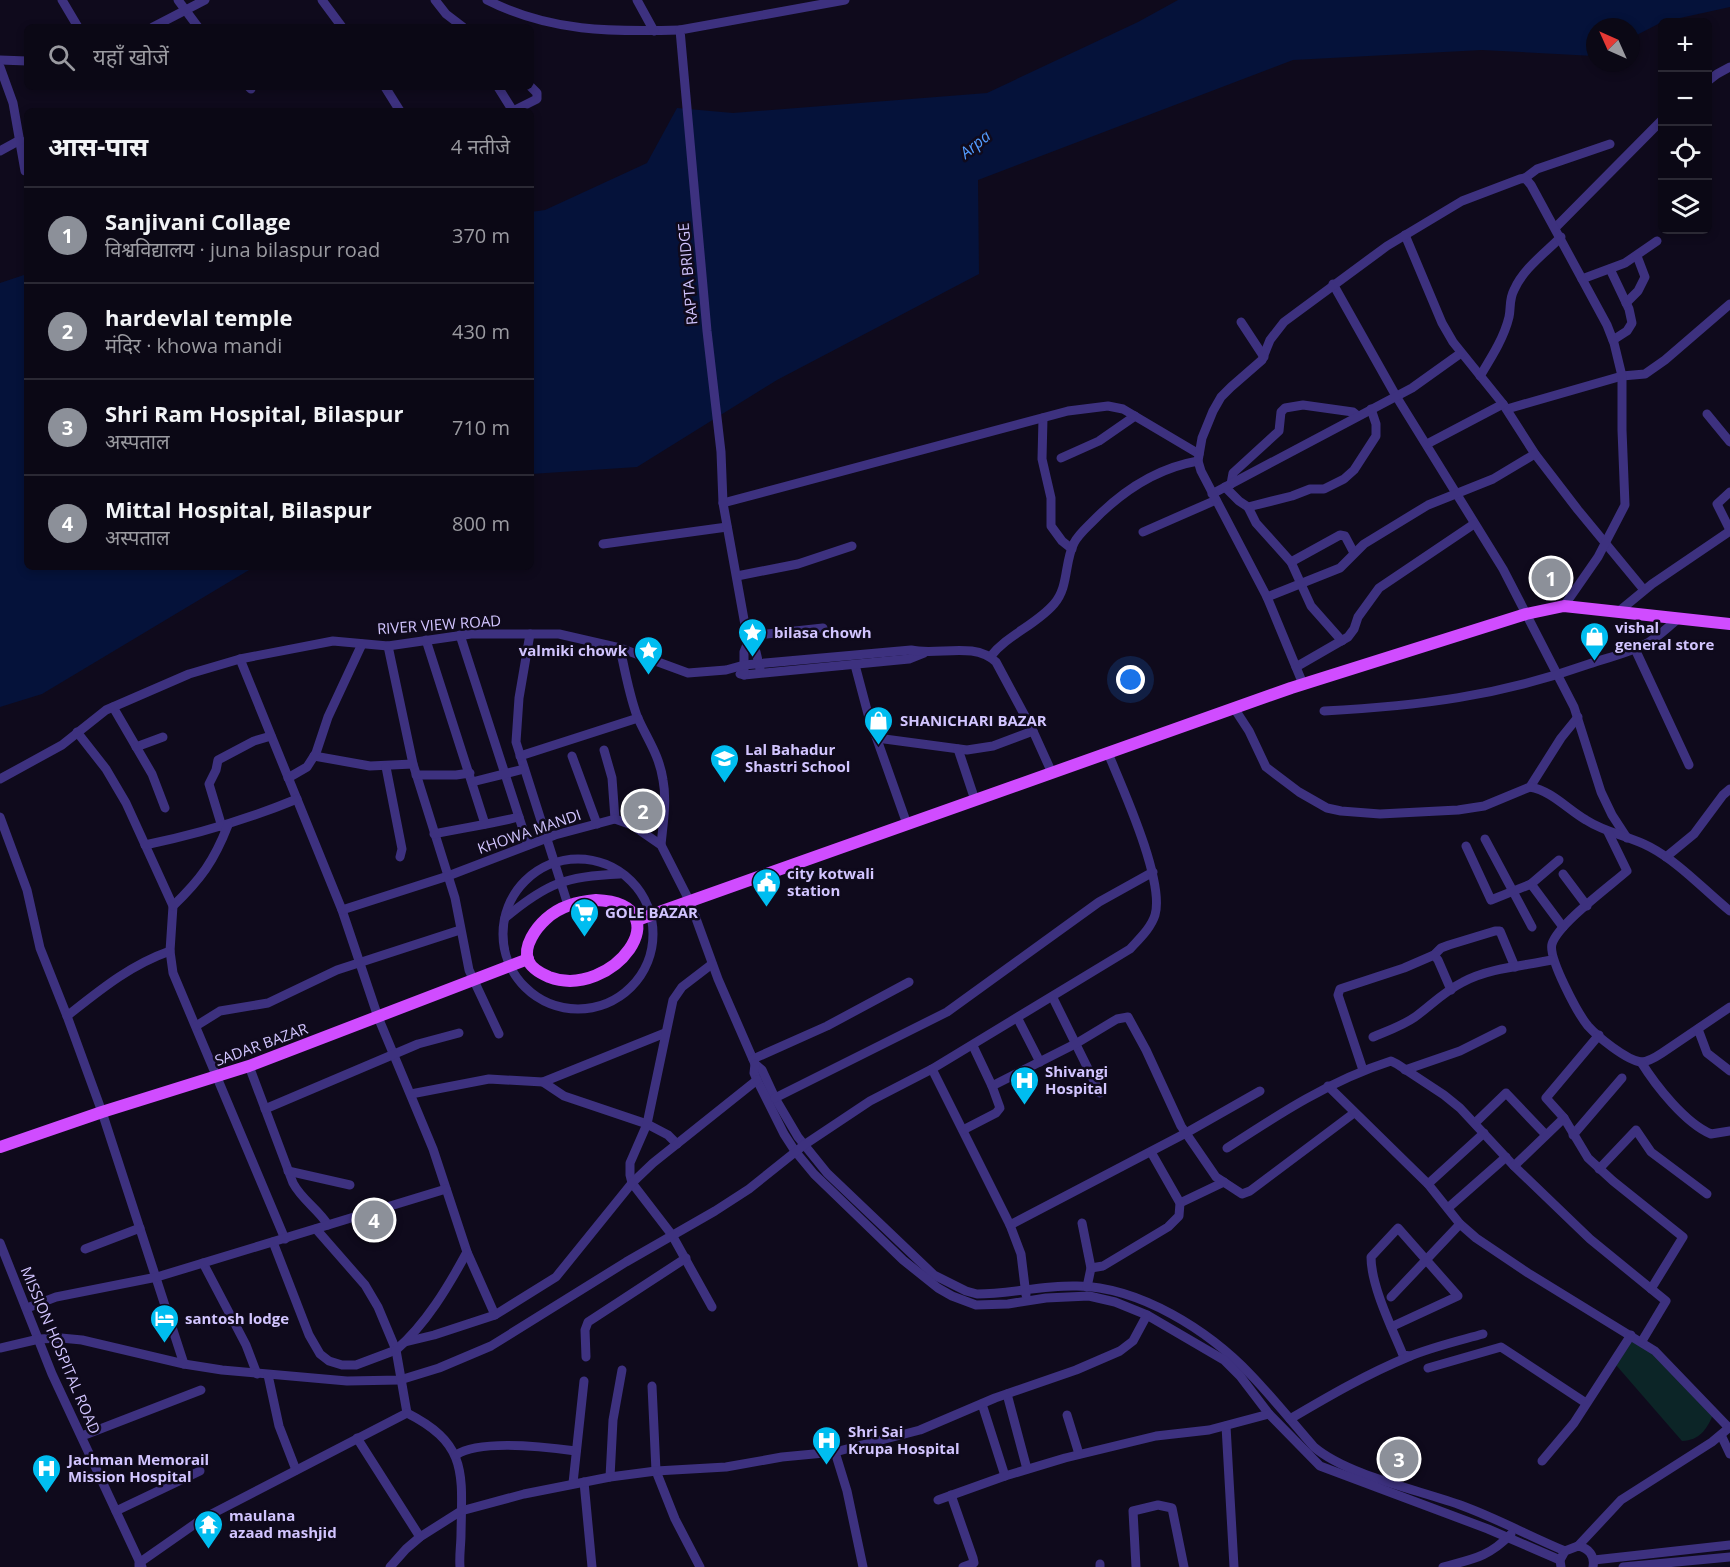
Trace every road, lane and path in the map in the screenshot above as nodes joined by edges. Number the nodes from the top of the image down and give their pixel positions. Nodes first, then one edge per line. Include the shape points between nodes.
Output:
1 (62, 0) edge
2 (178, 0) edge
3 (205, 0) edge
4 (322, 0) edge
5 (435, 0) edge
6 (487, 0) edge
7 (638, 0) edge
8 (845, 0) edge
9 (186, 11) junction
10 (76, 24) edge
11 (159, 24) edge
12 (196, 24) edge
13 (340, 24) edge
14 (458, 24) edge
15 (680, 30) junction
16 (654, 31) junction
17 (0, 60) edge
18 (24, 61) edge
19 (0, 67) edge
20 (1730, 67) edge
21 (1712, 78) edge
22 (387, 90) edge
23 (500, 90) edge
24 (534, 90) edge
25 (398, 108) edge
26 (511, 108) edge
27 (519, 108) edge
28 (1658, 124) edge
29 (20, 140) junction
30 (1610, 144) dead end
31 (0, 151) edge
32 (24, 165) edge
33 (1525, 178) junction
34 (1556, 227) junction
35 (1405, 235) junction
36 (1561, 237) junction
37 (1657, 241) dead end
38 (1637, 256) junction
39 (1610, 269) junction
40 (1582, 279) junction
41 (1333, 284) junction
42 (1626, 303) junction
43 (1730, 304) edge
44 (1241, 322) dead end
45 (1613, 340) junction
46 (1461, 353) junction
47 (1264, 357) junction
48 (1480, 376) junction
49 (1622, 376) junction
50 (1396, 396) junction
51 (1505, 406) junction
52 (1371, 409) junction
53 (1707, 414) dead end
54 (1135, 416) junction
55 (1358, 416) junction
56 (1043, 418) junction
57 (1730, 442) edge
58 (1427, 444) junction
59 (1535, 454) junction
60 (1199, 457) junction
61 (1061, 458) dead end
62 (1228, 485) junction
63 (1730, 492) edge
64 (1456, 493) junction
65 (1214, 497) junction
66 (723, 503) junction
67 (1248, 507) junction
68 (1474, 524) junction
69 (727, 527) junction
70 (1730, 531) edge
71 (1143, 532) dead end
72 (1605, 543) junction
73 (603, 544) dead end
74 (852, 546) dead end
75 (1072, 549) junction
76 (1354, 553) junction
77 (1291, 562) junction
78 (737, 576) junction
79 (1299, 583) junction
80 (1644, 590) junction
81 (1267, 597) junction
82 (1564, 606) junction
83 (1618, 612) junction
84 (1526, 614) junction
85 (1678, 619) junction
86 (1730, 624) edge
87 (823, 628) dead end
88 (530, 634) junction
89 (460, 635) junction
90 (747, 639) junction
91 (426, 640) junction
92 (1342, 641) junction
93 (362, 644) junction
94 (388, 646) junction
95 (620, 648) junction
96 (1635, 649) junction
97 (924, 653) junction
98 (990, 657) junction
99 (240, 659) junction
100 (855, 665) junction
101 (1296, 667) junction
102 (760, 668) junction
103 (744, 670) junction
104 (1559, 675) junction
105 (1303, 684) junction
106 (113, 707) junction
107 (1234, 708) junction
108 (1324, 711) dead end
109 (1578, 717) junction
110 (638, 718) junction
111 (1033, 731) junction
112 (77, 732) junction
113 (271, 736) junction
114 (163, 737) dead end
115 (877, 738) junction
116 (136, 747) junction
117 (958, 749) junction
118 (604, 750) dead end
119 (1108, 753) junction
120 (314, 756) junction
121 (520, 756) junction
122 (572, 756) dead end
123 (413, 764) junction
124 (1689, 765) dead end
125 (386, 766) junction
126 (524, 769) junction
127 (1053, 773) junction
128 (504, 774) junction
129 (416, 775) junction
130 (0, 778) edge
131 (288, 778) junction
132 (471, 778) junction
133 (1530, 787) junction
134 (1730, 789) edge
135 (297, 799) junction
136 (975, 800) junction
137 (165, 808) dead end
138 (0, 817) edge
139 (519, 817) junction
140 (615, 819) junction
141 (485, 824) junction
142 (597, 824) junction
143 (908, 825) junction
144 (225, 826) junction
145 (1608, 832) junction
146 (434, 834) junction
147 (548, 838) junction
148 (1627, 838) junction
149 (1485, 839) dead end
150 (145, 845) junction
151 (528, 845) junction
152 (661, 845) junction
153 (1466, 846) dead end
154 (400, 857) dead end
155 (1666, 857) junction
156 (1559, 860) dead end
157 (555, 861) junction
158 (1153, 872) junction
159 (620, 874) junction
160 (1563, 874) dead end
161 (448, 876) junction
162 (561, 881) junction
163 (1531, 884) junction
164 (1512, 891) junction
165 (690, 902) junction
166 (568, 905) junction
167 (173, 906) junction
168 (1587, 906) junction
169 (342, 910) junction
170 (1730, 911) edge
171 (652, 915) junction
172 (505, 918) junction
173 (637, 920) junction
174 (1532, 927) dead end
175 (1563, 927) junction
176 (460, 930) junction
177 (170, 951) junction
178 (1434, 955) junction
179 (528, 959) junction
180 (1552, 960) junction
181 (360, 962) junction
182 (712, 964) junction
183 (510, 966) junction
184 (1515, 967) junction
185 (472, 980) junction
186 (909, 982) dead end
187 (1450, 990) junction
188 (1054, 1000) dead end
189 (1730, 1007) edge
190 (68, 1016) junction
191 (378, 1017) junction
192 (1019, 1021) dead end
193 (196, 1026) junction
194 (1698, 1029) junction
195 (1502, 1030) dead end
196 (459, 1033) dead end
197 (499, 1034) dead end
198 (664, 1034) junction
199 (1599, 1035) junction
200 (1373, 1037) dead end
201 (1077, 1043) junction
202 (974, 1048) dead end
203 (394, 1053) junction
204 (754, 1061) junction
205 (1040, 1062) junction
206 (1641, 1062) junction
207 (249, 1066) junction
208 (932, 1069) junction
209 (1363, 1070) junction
210 (1405, 1070) junction
211 (1730, 1071) edge
212 (216, 1076) junction
213 (1622, 1078) dead end
214 (757, 1080) junction
215 (543, 1082) junction
216 (992, 1086) junction
217 (1328, 1086) junction
218 (1260, 1091) dead end
219 (1100, 1093) dead end
220 (411, 1094) junction
221 (775, 1098) junction
222 (265, 1109) junction
223 (102, 1112) junction
224 (1354, 1113) junction
225 (1564, 1118) junction
226 (1475, 1123) junction
227 (646, 1124) junction
228 (963, 1130) junction
229 (1730, 1131) edge
230 (1186, 1133) junction
231 (1484, 1133) junction
232 (1546, 1135) junction
233 (1573, 1135) junction
234 (677, 1144) junction
235 (804, 1145) junction
236 (0, 1147) edge
237 (1227, 1148) dead end
238 (795, 1151) junction
239 (1151, 1152) junction
240 (1506, 1158) junction
241 (1514, 1166) junction
242 (1599, 1169) junction
243 (288, 1171) junction
244 (1224, 1182) junction
245 (632, 1183) junction
246 (1428, 1184) junction
247 (350, 1185) dead end
248 (446, 1189) junction
249 (1707, 1194) dead end
250 (1180, 1203) junction
251 (1448, 1208) junction
252 (1082, 1223) dead end
253 (1460, 1224) junction
254 (1010, 1225) junction
255 (328, 1226) junction
256 (140, 1228) junction
257 (316, 1229) junction
258 (672, 1234) junction
259 (285, 1239) junction
260 (273, 1242) junction
261 (0, 1243) edge
262 (85, 1249) dead end
263 (466, 1252) junction
264 (686, 1258) junction
265 (1427, 1260) junction
266 (203, 1263) junction
267 (1091, 1268) junction
268 (157, 1277) junction
269 (1087, 1287) junction
270 (1652, 1289) junction
271 (980, 1294) junction
272 (1026, 1296) junction
273 (1391, 1297) dead end
274 (981, 1305) junction
275 (712, 1307) dead end
276 (27, 1308) junction
277 (495, 1315) junction
278 (1147, 1315) junction
279 (1391, 1327) junction
280 (1483, 1334) dead end
281 (1631, 1335) junction
282 (39, 1339) junction
283 (1642, 1341) junction
284 (405, 1342) junction
285 (0, 1348) edge
286 (396, 1350) junction
287 (1410, 1356) junction
288 (586, 1358) dead end
289 (184, 1364) junction
290 (1428, 1368) dead end
291 (622, 1370) dead end
292 (257, 1374) junction
293 (268, 1375) junction
294 (400, 1380) junction
295 (584, 1380) dead end
296 (652, 1386) dead end
297 (201, 1390) dead end
298 (1007, 1394) junction
299 (1586, 1403) junction
300 (982, 1404) junction
301 (406, 1413) junction
302 (1269, 1414) junction
303 (1067, 1415) dead end
304 (1290, 1419) junction
305 (1226, 1426) junction
306 (1726, 1430) edge
307 (82, 1436) junction
308 (357, 1438) junction
309 (576, 1451) junction
310 (835, 1452) junction
311 (1079, 1454) junction
312 (1730, 1454) edge
313 (456, 1455) junction
314 (1542, 1461) dead end
315 (1027, 1469) junction
316 (296, 1470) junction
317 (656, 1471) junction
318 (200, 1472) dead end
319 (1005, 1476) junction
320 (610, 1477) junction
321 (584, 1482) junction
322 (573, 1483) junction
323 (951, 1495) junction
324 (938, 1500) dead end
325 (116, 1511) junction
326 (461, 1511) junction
327 (1515, 1530) junction
328 (420, 1537) junction
329 (1508, 1537) junction
330 (1730, 1545) edge
331 (1578, 1546) junction
332 (1730, 1557) edge
333 (1562, 1559) edge
334 (1594, 1564) edge
335 (140, 1566) edge
336 (390, 1567) edge
337 (460, 1567) edge
338 (592, 1567) edge
339 (700, 1567) edge
340 (863, 1567) edge
341 (963, 1567) edge
342 (1136, 1567) edge
343 (1184, 1567) edge
344 (1234, 1567) edge
345 (1443, 1567) edge
346 (1604, 1567) edge
347 (1623, 1567) edge

1 - 10 street
2 - 9 street
3 - 9 street
4 - 13 street
5 - 14 street
6 - 16 street via 542,22 575,28
7 - 16 street
8 - 15 street
9 - 11 street
9 - 12 street
15 - 16 street
15 - 66 street, RAPTA BRIDGE
17 - 18 street
19 - 29 street via 13,103
20 - 21 street
22 - 25 street
23 - 26 street
24 - 27 street via 537,99
28 - 34 street
29 - 31 street
29 - 32 street
30 - 33 street via 1538,169
33 - 34 street
33 - 35 street via 1462,201
34 - 36 street
35 - 41 street
35 - 46 street via 1442,323
36 - 40 street
36 - 48 street via 1514,288 1509,318
37 - 38 street
38 - 39 street
38 - 42 street via 1645,277
39 - 40 street
39 - 42 street
40 - 45 street
41 - 47 street via 1275,331
41 - 50 street
42 - 45 street via 1631,327
43 - 49 street via 1645,374
44 - 47 street
45 - 49 street
46 - 48 street
46 - 50 street
47 - 60 street via 1221,397 1202,438
48 - 51 street
49 - 51 street
49 - 72 street via 1625,506
50 - 52 street
50 - 58 street
51 - 58 street
51 - 59 street
52 - 55 street
52 - 67 street via 1376,436 1344,479 1324,489 1310,489
53 - 57 street
54 - 56 street via 1108,406
54 - 60 street
54 - 61 street via 1105,438
55 - 62 street
55 - 62 street via 1310,405 1285,408 1279,431 1233,473
56 - 66 street
56 - 75 street via 1042,459 1051,498 1051,526
58 - 64 street
59 - 64 street via 1493,479
59 - 72 street
60 - 65 street via 1201,471
60 - 75 street via 1138,483 1081,533
62 - 65 street
62 - 67 street
63 - 70 street via 1717,504
64 - 68 street
64 - 76 street via 1428,505
65 - 71 street
65 - 81 street
66 - 69 street, RAPTA BRIDGE
67 - 77 street via 1256,523
68 - 84 street
68 - 92 street via 1378,588 1358,616 1352,633
69 - 73 street
69 - 78 street, RAPTA BRIDGE
70 - 80 street
72 - 80 street
72 - 82 street
74 - 78 street via 798,564
75 - 98 street via 1060,597
76 - 77 street via 1345,536 1340,535
76 - 79 street via 1340,568
77 - 79 street
78 - 90 street, RAPTA BRIDGE
79 - 81 street
79 - 92 street via 1311,606
80 - 83 street
81 - 101 street
82 - 83 main road
82 - 84 main road
83 - 85 main road
84 - 104 street
84 - 105 main road
85 - 86 main road
85 - 96 street
87 - 90 street
88 - 89 street, RIVER VIEW ROAD
88 - 95 street, RIVER VIEW ROAD via 559,634
88 - 121 street via 515,732
89 - 91 street, RIVER VIEW ROAD
89 - 128 street
90 - 102 street
90 - 103 street
91 - 94 street, RIVER VIEW ROAD
91 - 132 street
92 - 101 street
93 - 94 street, RIVER VIEW ROAD
93 - 99 street, RIVER VIEW ROAD via 333,641
93 - 120 street
94 - 123 street
95 - 103 street, RIVER VIEW ROAD via 688,673
95 - 110 street
96 - 104 street
96 - 124 street
97 - 98 street via 976,651
97 - 100 street via 909,659
97 - 102 street via 910,650
98 - 111 street
99 - 106 street, RIVER VIEW ROAD via 189,674
99 - 113 street
100 - 102 street
100 - 115 street
101 - 105 street
102 - 103 street, RIVER VIEW ROAD
104 - 108 street via 1476,696 1393,708
104 - 109 street
105 - 107 main road
106 - 112 street, RIVER VIEW ROAD
106 - 116 street
107 - 119 main road
107 - 133 street via 1266,767 1327,808 1380,814 1458,810 1484,806
109 - 133 street
109 - 148 street via 1601,792
110 - 121 street
110 - 152 street via 654,748 663,783
111 - 117 street via 980,749
111 - 127 street
112 - 130 street, RIVER VIEW ROAD via 62,745
112 - 150 street via 114,782
113 - 131 street
113 - 144 street via 218,760 209,784
114 - 116 street
115 - 117 street
115 - 143 street
116 - 137 street
117 - 136 street
118 - 140 street via 612,778
119 - 127 main road
119 - 158 street
120 - 125 street
120 - 131 street via 307,767
121 - 126 street
122 - 142 street
123 - 125 street
123 - 129 street
125 - 154 street via 402,849
126 - 128 street
126 - 147 street
127 - 136 main road
128 - 132 street
128 - 139 street
129 - 132 street
129 - 146 street
131 - 135 street
132 - 141 street
133 - 145 street via 1550,794
134 - 155 street via 1694,834
135 - 144 street
135 - 169 street
136 - 143 main road
138 - 190 street via 27,890 40,948
139 - 141 street
139 - 151 street
140 - 142 street, KHOWA MANDI
140 - 152 street via 632,825
141 - 146 street
142 - 147 street, KHOWA MANDI
143 - 165 main road
144 - 150 street
144 - 167 street via 217,854
145 - 148 street
145 - 168 street via 1627,871
146 - 161 street
147 - 151 street, KHOWA MANDI
147 - 157 street
148 - 155 street
149 - 164 street
150 - 167 street
151 - 161 street, KHOWA MANDI
152 - 165 street
153 - 164 street via 1491,900
155 - 170 street
156 - 163 street
157 - 159 street via 588,862
157 - 162 street
157 - 172 street via 541,866 522,883
158 - 208 street via 1155,915 1130,949
158 - 221 street via 1099,902 947,1012
159 - 162 street
159 - 171 street
160 - 168 street
161 - 169 street, KHOWA MANDI
161 - 176 street
162 - 166 street
162 - 172 street via 529,898
163 - 164 street
163 - 175 street
164 - 174 street
165 - 171 main road
165 - 182 street
166 - 173 main road via 609,901 631,910
166 - 179 main road via 554,911 535,932
167 - 177 street
168 - 175 street
169 - 181 street
171 - 173 main road
171 - 183 street via 653,953 644,973 612,1000 594,1007 577,1009 539,999 519,983
172 - 183 street via 504,951
173 - 179 main road via 633,947 603,973 587,979 560,980 538,970
175 - 180 street via 1552,943
176 - 181 street
176 - 185 street
177 - 190 street via 123,973
177 - 193 street via 173,973
178 - 184 street via 1449,945 1496,931 1500,932
178 - 187 street
178 - 209 street via 1338,991
179 - 183 main road, SADAR BAZAR
180 - 184 street
180 - 199 street via 1581,1016
181 - 191 street
181 - 193 street via 268,1003 220,1011
182 - 198 street via 677,993
182 - 204 street
183 - 185 main road, SADAR BAZAR
184 - 187 street via 1484,974
185 - 191 main road, SADAR BAZAR
185 - 197 street
186 - 204 street
187 - 200 street via 1414,1018
188 - 201 street
189 - 194 street
190 - 223 street
191 - 203 street
191 - 207 main road, SADAR BAZAR
192 - 205 street
193 - 212 street
194 - 206 street
194 - 211 street via 1707,1053
195 - 210 street via 1460,1051
196 - 203 street
198 - 215 street
198 - 227 street
199 - 206 street via 1621,1053
199 - 225 street via 1546,1098
201 - 205 street
201 - 219 street
201 - 230 street via 1117,1019 1128,1017
202 - 216 street
203 - 220 street
203 - 222 street
204 - 214 street
204 - 221 street
205 - 216 street
206 - 229 street via 1692,1122 1711,1134
207 - 212 main road, SADAR BAZAR
207 - 222 street
208 - 228 street
208 - 235 street via 870,1101
209 - 210 street via 1391,1061
209 - 217 street
210 - 226 street via 1444,1095
212 - 223 main road, SADAR BAZAR
212 - 259 street
213 - 233 street
214 - 234 street
214 - 238 street
215 - 220 street via 489,1079
215 - 227 street via 564,1096
216 - 228 street via 999,1110
217 - 224 street
217 - 237 street
218 - 230 street
220 - 248 street
221 - 235 street
222 - 243 street
223 - 236 main road, SADAR BAZAR
223 - 256 street
224 - 244 street via 1246,1193 1239,1193
224 - 246 street
225 - 232 street
225 - 233 street
226 - 231 street
226 - 232 street via 1506,1093
227 - 234 street via 669,1135
227 - 245 street via 630,1163
228 - 254 street
230 - 239 street
230 - 244 street via 1216,1178
231 - 240 street
231 - 246 street
232 - 241 street
233 - 242 street
234 - 245 street
235 - 238 street
235 - 271 street via 827,1173 934,1275
238 - 258 street via 749,1189
238 - 274 street via 903,1260 952,1296
239 - 250 street
239 - 254 street
240 - 241 street
240 - 251 street
241 - 270 street via 1590,1239
242 - 249 street via 1636,1130 1651,1152
242 - 270 street via 1683,1237
243 - 247 street
243 - 255 street via 299,1195 322,1215
244 - 250 street
245 - 258 street
245 - 277 street via 556,1277
246 - 251 street
248 - 255 street
248 - 263 street
250 - 267 street via 1179,1216 1168,1227 1103,1266
251 - 253 street
252 - 267 street
253 - 265 street
253 - 281 street via 1513,1263
254 - 272 street via 1021,1254
255 - 257 street
256 - 262 street
256 - 268 street
257 - 259 street
257 - 286 street via 365,1286
258 - 264 street
258 - 294 street via 491,1346
259 - 260 street
260 - 266 street
260 - 286 street via 320,1354 342,1365 356,1365
261 - 276 street, MISSION HOSPITAL ROAD
263 - 277 street
263 - 284 street via 440,1297
264 - 275 street
264 - 288 street via 588,1322
265 - 273 street
265 - 279 street via 1458,1296
265 - 279 street via 1398,1228 1371,1257 1371,1269
266 - 268 street
266 - 292 street
267 - 269 street
268 - 276 street via 56,1297
268 - 289 street
269 - 272 street
269 - 304 street via 1142,1299 1203,1334 1251,1374
270 - 283 street via 1666,1301
271 - 272 street
271 - 274 street
272 - 274 street
272 - 278 street via 1089,1296
276 - 282 street, MISSION HOSPITAL ROAD
277 - 284 street
278 - 298 street via 1133,1341 1120,1351
278 - 302 street via 1224,1360
279 - 287 street via 1403,1355
280 - 287 street
281 - 283 street
281 - 299 street
282 - 285 street
282 - 289 street via 82,1340
282 - 307 street, MISSION HOSPITAL ROAD
283 - 306 street via 1675,1370
284 - 286 street
286 - 294 street
287 - 304 street via 1352,1383
289 - 292 street
290 - 299 street via 1502,1347
291 - 320 street via 613,1420
292 - 293 street
293 - 294 street via 347,1381
293 - 316 street via 279,1425
294 - 301 street
295 - 309 street
296 - 317 street
297 - 307 street
298 - 300 street
298 - 315 street
299 - 314 street
300 - 310 street via 920,1430
300 - 319 street
301 - 308 street
301 - 313 street via 424,1422
302 - 305 street
302 - 329 street via 1320,1466
303 - 311 street
304 - 327 street via 1330,1459 1465,1507
305 - 311 street via 1155,1436
305 - 344 street
306 - 312 street
306 - 331 street via 1621,1500
307 - 325 street, MISSION HOSPITAL ROAD
308 - 316 street
308 - 328 street
309 - 313 street via 526,1445 466,1449
309 - 322 street
310 - 317 street via 726,1467
310 - 340 street
311 - 315 street
313 - 326 street via 461,1472
315 - 319 street
316 - 335 street via 202,1519
317 - 320 street
317 - 339 street
318 - 325 street
319 - 323 street
320 - 321 street
321 - 322 street
321 - 338 street
322 - 326 street
323 - 324 street
323 - 341 street via 974,1563
325 - 335 street, MISSION HOSPITAL ROAD
326 - 328 street
326 - 337 street
327 - 329 street
327 - 333 street
328 - 336 street
329 - 333 street
329 - 345 street via 1476,1559
330 - 334 street
331 - 333 street
331 - 334 street via 1590,1552
332 - 347 street
334 - 346 street
342 - 343 street via 1133,1511 1158,1505 1172,1508

